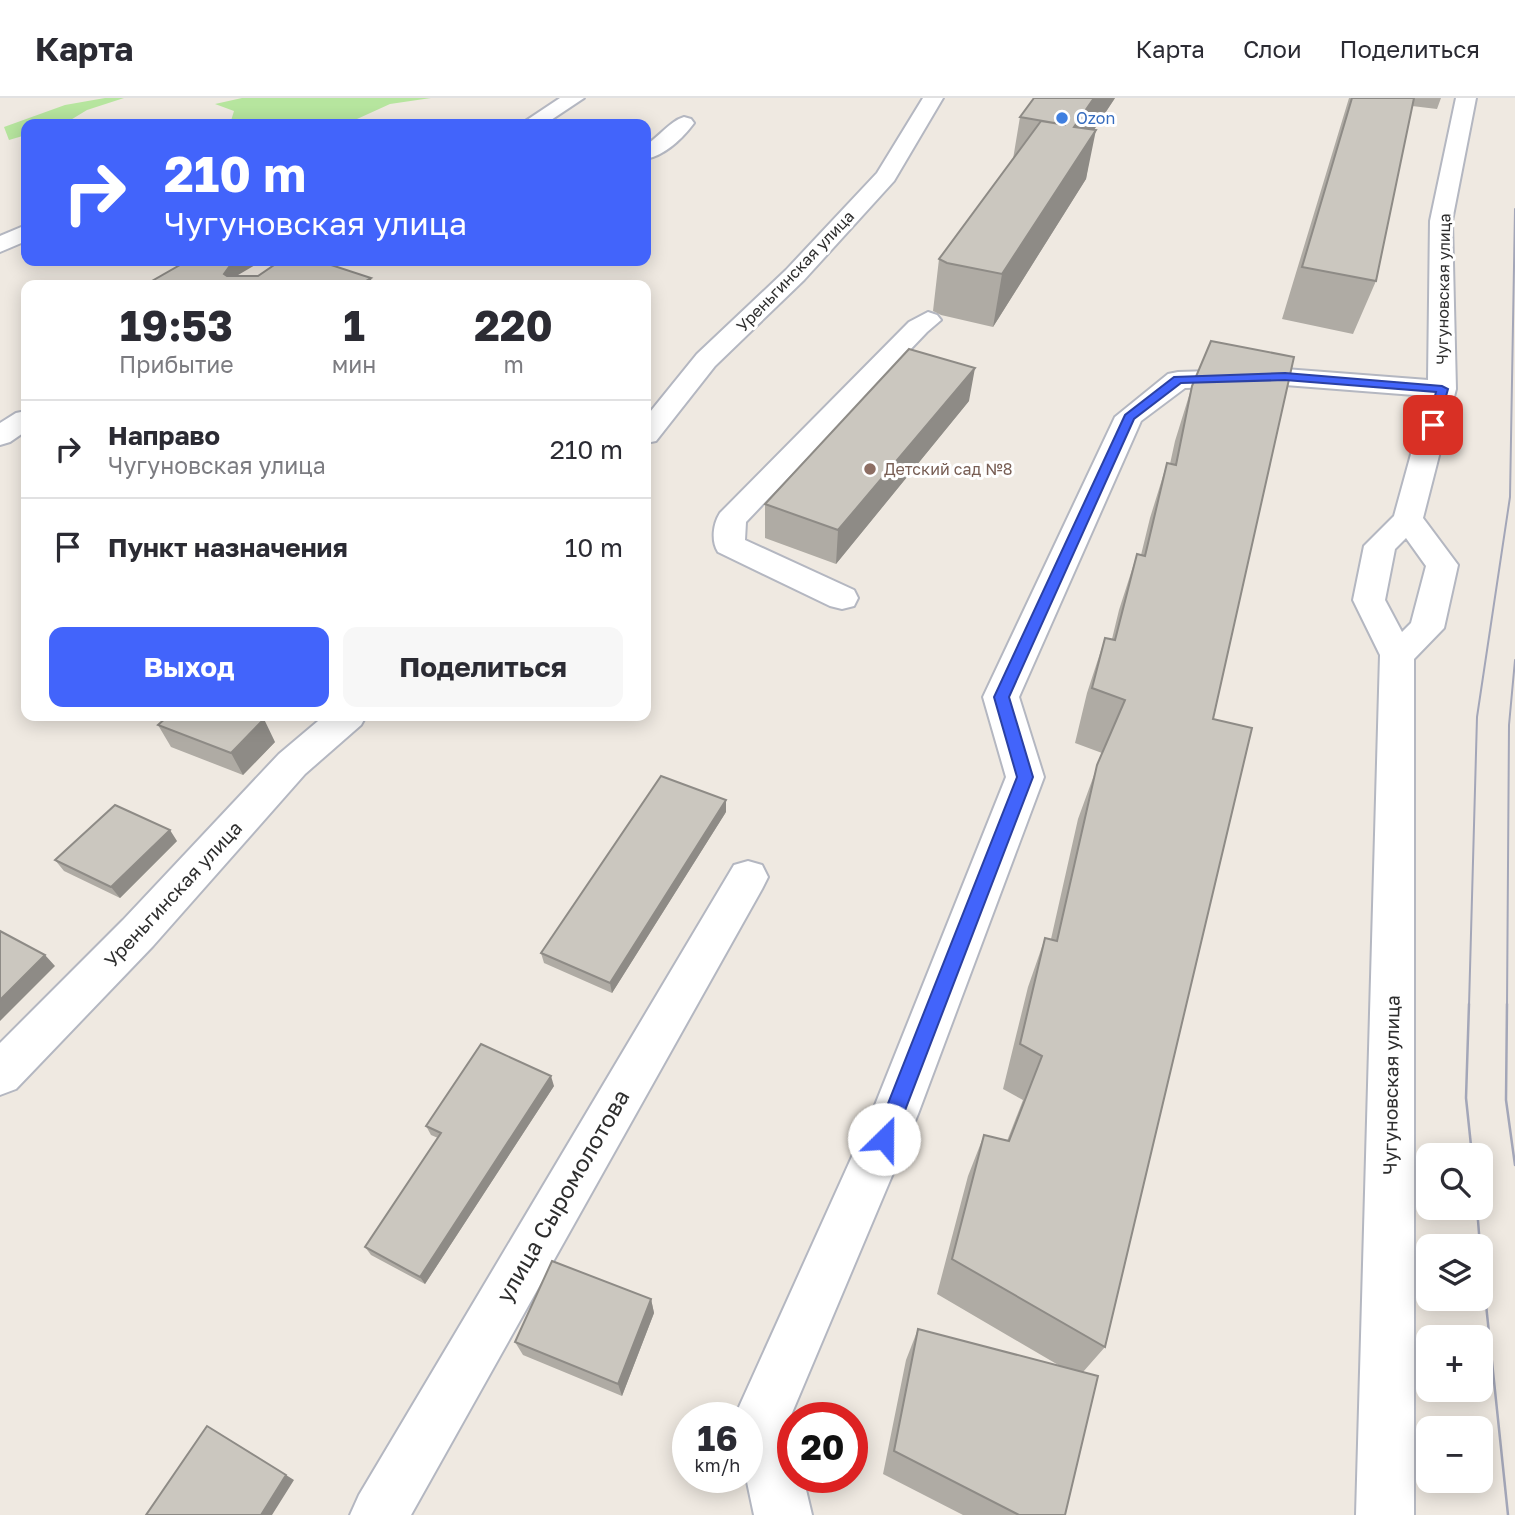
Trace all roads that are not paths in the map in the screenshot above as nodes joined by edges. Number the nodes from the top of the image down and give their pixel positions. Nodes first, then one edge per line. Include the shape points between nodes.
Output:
1 (574, 98) edge
2 (933, 98) edge
3 (1466, 98) edge
4 (539, 119) edge
5 (684, 123) dead end
6 (651, 150) edge
7 (21, 234) edge
8 (0, 245) edge
9 (928, 320) dead end
10 (1442, 389) junction
11 (21, 422) edge
12 (651, 429) edge
13 (0, 436) edge
14 (1408, 519) junction
15 (842, 598) dead end
16 (1397, 655) junction
17 (342, 721) edge
18 (748, 877) dead end
19 (0, 1074) edge
20 (379, 1515) edge
21 (783, 1515) edge
22 (1385, 1515) edge

1 - 4 street
2 - 12 street, Уреньгинская улица via 886,176 795,275 706,360
3 - 10 street, Чугуновская улица via 1441,221
5 - 6 street
7 - 8 street
9 - 15 street via 731,520 729,545
10 - 14 street, Чугуновская улица
10 - 21 street via 1285,377 1178,380 1129,417 1001,697 1025,777 895,1114 761,1420
11 - 13 street
14 - 16 street, Чугуновская улица via 1380,547 1369,600
14 - 16 street via 1442,565 1427,628
16 - 22 street, Чугуновская улица
17 - 19 street, Уреньгинская улица via 292,764 138,933
18 - 20 street, улица Сыромолотова

